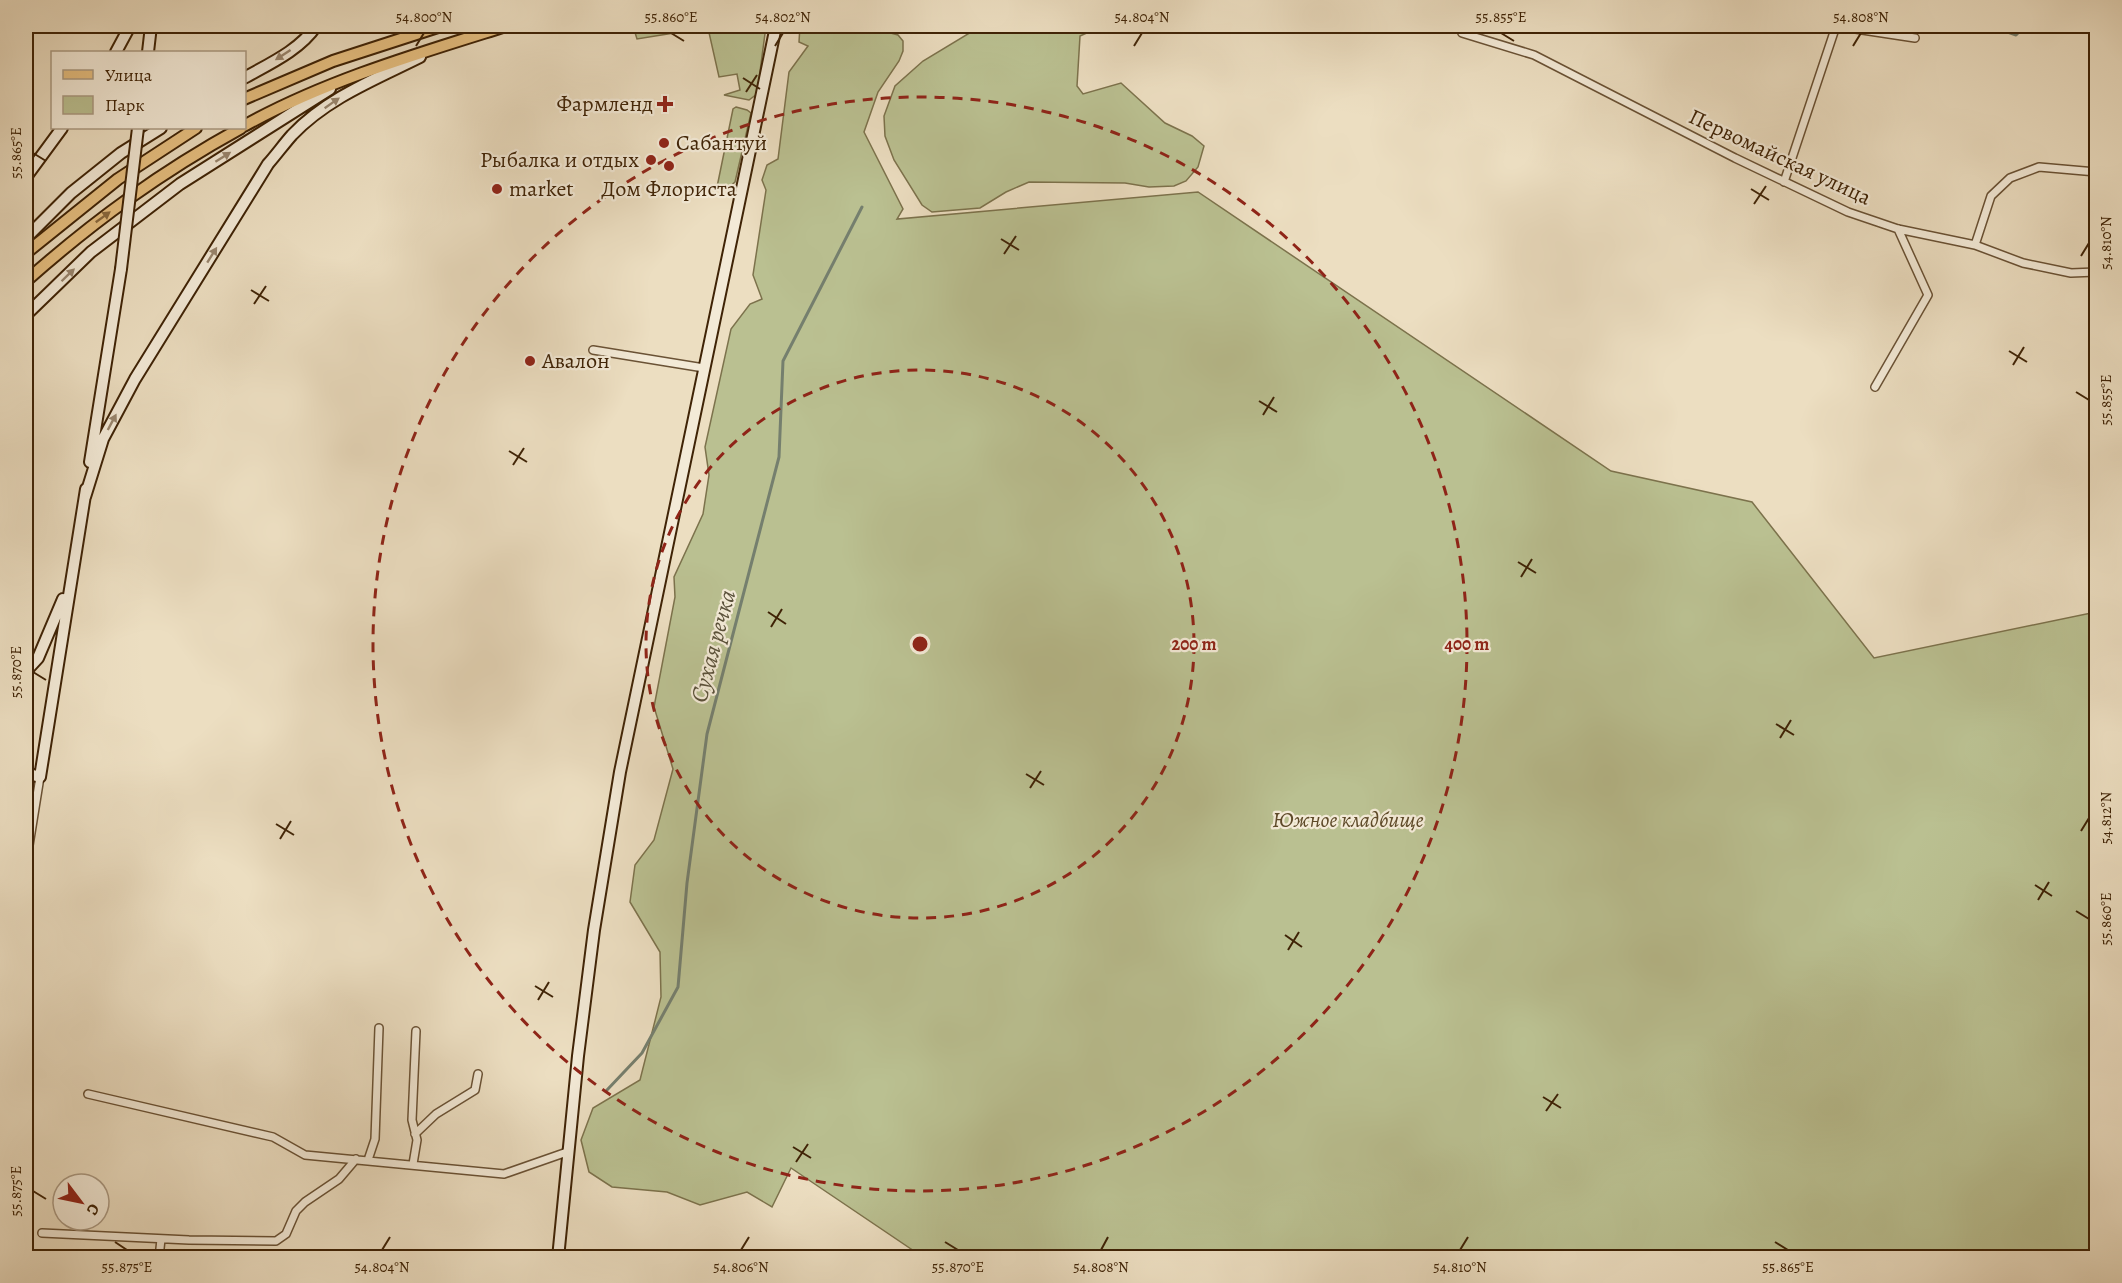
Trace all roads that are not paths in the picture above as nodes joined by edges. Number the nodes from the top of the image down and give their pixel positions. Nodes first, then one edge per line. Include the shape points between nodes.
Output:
1 (130, 26) edge
2 (151, 26) edge
3 (316, 26) edge
4 (441, 26) edge
5 (506, 26) edge
6 (776, 26) edge
7 (1462, 33) dead end
8 (1915, 38) dead end
9 (441, 46) junction
10 (117, 51) edge
11 (148, 51) edge
12 (246, 77) edge
13 (339, 83) junction
14 (246, 98) edge
15 (246, 126) edge
16 (61, 129) edge
17 (138, 129) edge
18 (159, 129) edge
19 (194, 129) edge
20 (240, 129) edge
21 (2097, 172) edge
22 (26, 177) edge
23 (1784, 182) junction
24 (1898, 229) junction
25 (26, 238) edge
26 (1975, 245) junction
27 (26, 253) edge
28 (2097, 272) edge
29 (26, 281) edge
30 (26, 315) edge
31 (593, 350) dead end
32 (704, 368) junction
33 (1875, 387) dead end
34 (84, 496) junction
35 (72, 577) junction
36 (26, 671) edge
37 (26, 773) edge
38 (40, 777) junction
39 (26, 864) edge
40 (379, 1028) dead end
41 (416, 1031) dead end
42 (478, 1074) dead end
43 (88, 1094) dead end
44 (415, 1134) junction
45 (567, 1152) junction
46 (356, 1159) junction
47 (369, 1160) junction
48 (413, 1164) junction
49 (42, 1233) dead end
50 (161, 1239) junction
51 (159, 1257) edge
52 (558, 1257) edge

1 - 10 main road
2 - 11 main road
3 -> 12 main road via 287,53
4 - 14 main road via 333,62
5 - 9 main road
6 - 32 main road
7 - 23 street, Первомайская улица via 1534,55
8 - 23 street via 1836,26
9 - 13 main road
34 -> 9 main road via 103,439 135,379 268,165 293,134 342,96
13 - 15 main road
30 -> 13 main road via 91,252 180,184
16 - 22 main road
17 - 34 main road, bridge via 121,269
18 - 25 main road via 120,153
19 - 27 main road via 118,178
29 -> 20 main road via 75,237 146,185
21 - 26 street via 2039,167 2010,178 1991,196
23 - 24 street, Первомайская улица via 1848,213
24 - 26 street, Первомайская улица
24 - 33 street via 1929,295
26 - 28 street, Первомайская улица via 2023,263 2071,273
31 - 32 street
32 - 45 main road via 620,772 594,930
34 - 35 main road
35 - 36 main road via 51,632 38,658
35 - 38 main road
37 - 38 main road
38 - 39 street
40 - 47 street via 375,1139
41 - 44 street via 412,1120
42 - 44 street via 475,1090 436,1114
43 - 46 street via 273,1137 305,1155
44 - 48 street
45 - 48 street via 504,1174
45 - 52 main road
46 - 47 street
46 - 50 street via 339,1179 296,1211 286,1234 276,1241
47 - 48 street
49 - 50 street
50 - 51 street

